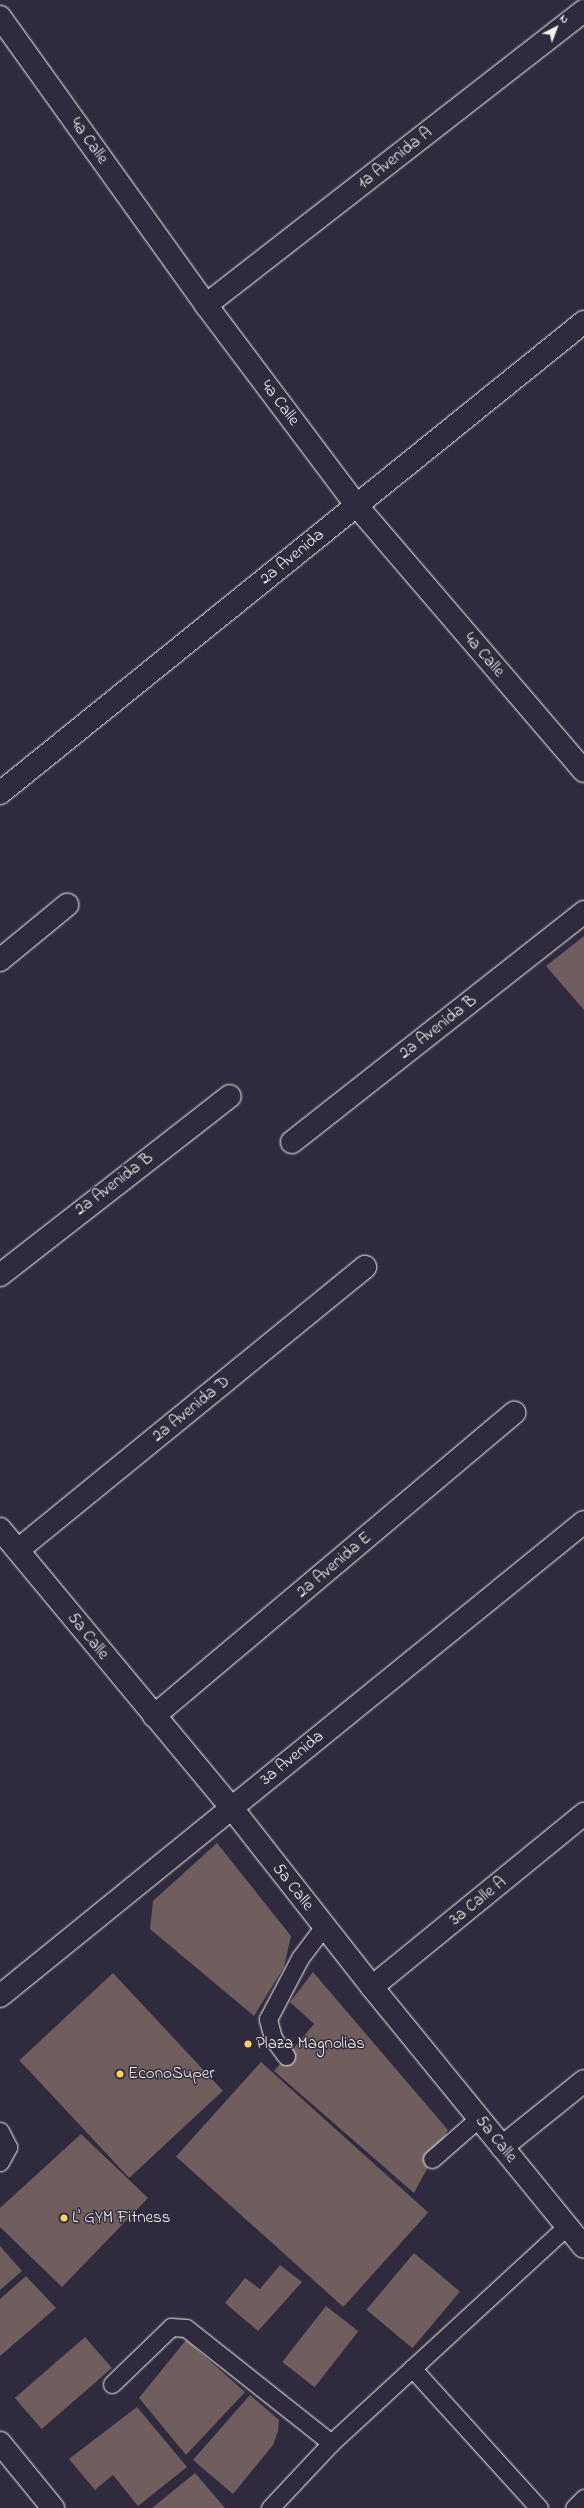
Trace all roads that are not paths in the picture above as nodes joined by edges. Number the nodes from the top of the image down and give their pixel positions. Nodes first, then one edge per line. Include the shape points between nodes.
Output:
1 (584, 11) edge
2 (0, 17) edge
3 (206, 305) junction
4 (584, 322) edge
5 (356, 505) junction
6 (584, 771) edge
7 (0, 793) edge
8 (67, 905) dead end
9 (584, 912) edge
10 (0, 960) edge
11 (230, 1096) dead end
12 (292, 1142) dead end
13 (365, 1267) dead end
14 (0, 1275) edge
15 (514, 1414) dead end
16 (584, 1522) edge
17 (0, 1529) edge
18 (18, 1550) junction
19 (154, 1716) junction
20 (231, 1807) junction
21 (584, 1814) edge
22 (324, 1926) junction
23 (372, 1987) junction
24 (0, 1996) edge
25 (286, 2056) dead end
26 (584, 2082) edge
27 (478, 2118) junction
28 (0, 2131) edge
29 (502, 2147) junction
30 (432, 2159) dead end
31 (0, 2162) edge
32 (567, 2226) junction
33 (584, 2247) edge
34 (412, 2368) junction
35 (112, 2384) dead end
36 (0, 2443) edge
37 (331, 2443) junction
38 (584, 2498) edge
39 (53, 2508) edge
40 (270, 2508) edge
41 (539, 2508) edge
42 (574, 2508) edge

1 - 3 street, 1a Avenida A
2 - 3 street, 4a Calle
3 - 5 street, 4a Calle
4 - 5 street, 2a Avenida
5 - 6 street, 4a Calle
5 - 7 street, 2a Avenida
8 - 10 street
9 - 12 street, 2a Avenida B
11 - 14 street, 2a Avenida B
13 - 18 street, 2a Avenida D
15 - 19 street, 2a Avenida E
16 - 20 street, 3a Avenida
17 - 18 street, 5a Calle
18 - 19 street, 5a Calle
19 - 20 street, 5a Calle
20 - 22 street, 5a Calle
20 - 24 street, 3a Avenida
21 - 23 street, 3a Calle A
22 - 23 street, 5a Calle
22 - 25 lane via 300,1958 268,2019 273,2038
23 - 27 street, 5a Calle
26 - 29 street
27 - 29 street, 5a Calle
27 - 30 lane
28 - 31 lane via 8,2147
29 - 32 street, 5a Calle
32 - 33 street, 5a Calle
32 - 34 lane
34 - 37 lane
34 - 41 lane
35 - 37 lane via 171,2327 186,2328
36 - 39 street
37 - 40 lane
38 - 42 lane

